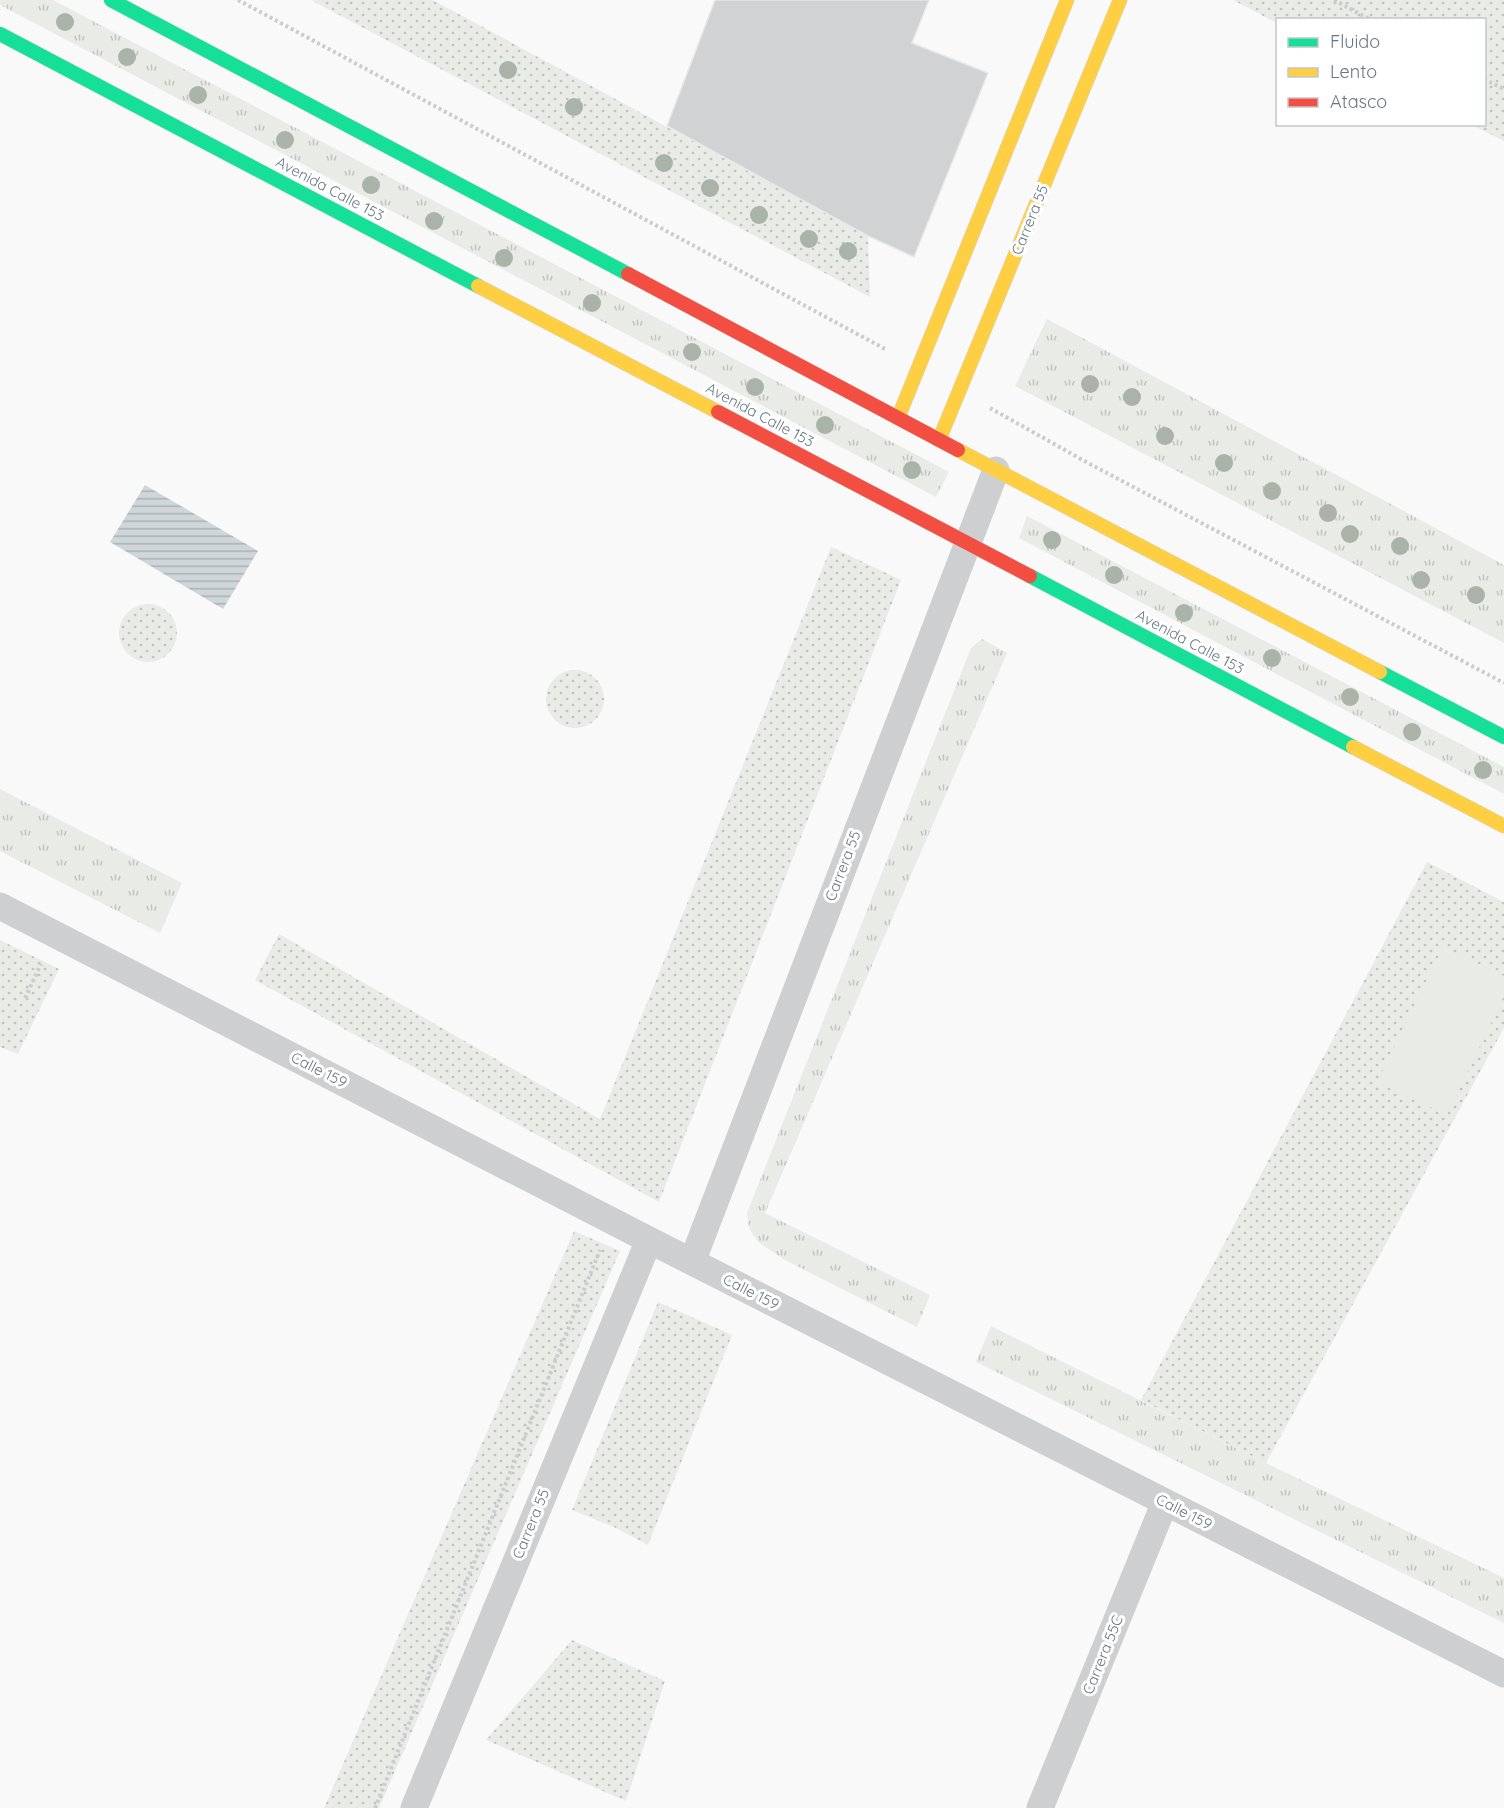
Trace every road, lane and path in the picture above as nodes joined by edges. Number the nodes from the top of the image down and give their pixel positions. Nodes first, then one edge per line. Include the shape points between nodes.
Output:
1 (111, 0) edge
2 (238, 0) edge
3 (1067, 0) edge
4 (1120, 0) edge
5 (1334, 0) edge
6 (1367, 18) edge
7 (0, 34) edge
8 (1486, 80) edge
9 (1504, 89) edge
10 (861, 335) dead end
11 (898, 418) junction
12 (939, 440) junction
13 (1088, 463) dead end
14 (996, 470) junction
15 (966, 543) junction
16 (1504, 683) edge
17 (1504, 737) edge
18 (1504, 826) edge
19 (0, 906) edge
20 (56, 934) junction
21 (24, 998) dead end
22 (611, 1221) junction
23 (648, 1240) junction
24 (692, 1262) junction
25 (1165, 1502) junction
26 (1504, 1674) edge
27 (375, 1808) edge
28 (414, 1808) edge
29 (1040, 1808) edge

1 - 11 main road
2 - 10 path
3 - 11 main road via 965,268
4 - 12 main road, Carrera 55 via 998,281
5 - 6 path
7 - 15 main road, Avenida Calle 153
8 - 9 path
11 - 12 main road
12 - 14 main road
13 - 16 path
14 - 15 street, Carrera 55
14 - 17 main road
15 - 18 main road, Avenida Calle 153
15 - 24 street, Carrera 55
19 - 20 street, Calle 159
20 - 21 path
20 - 22 street, Calle 159
22 - 23 street, Calle 159
22 - 27 path
23 - 24 street, Calle 159
23 - 28 street, Carrera 55
24 - 25 street, Calle 159
25 - 26 street, Calle 159
25 - 29 street, Carrera 55C

